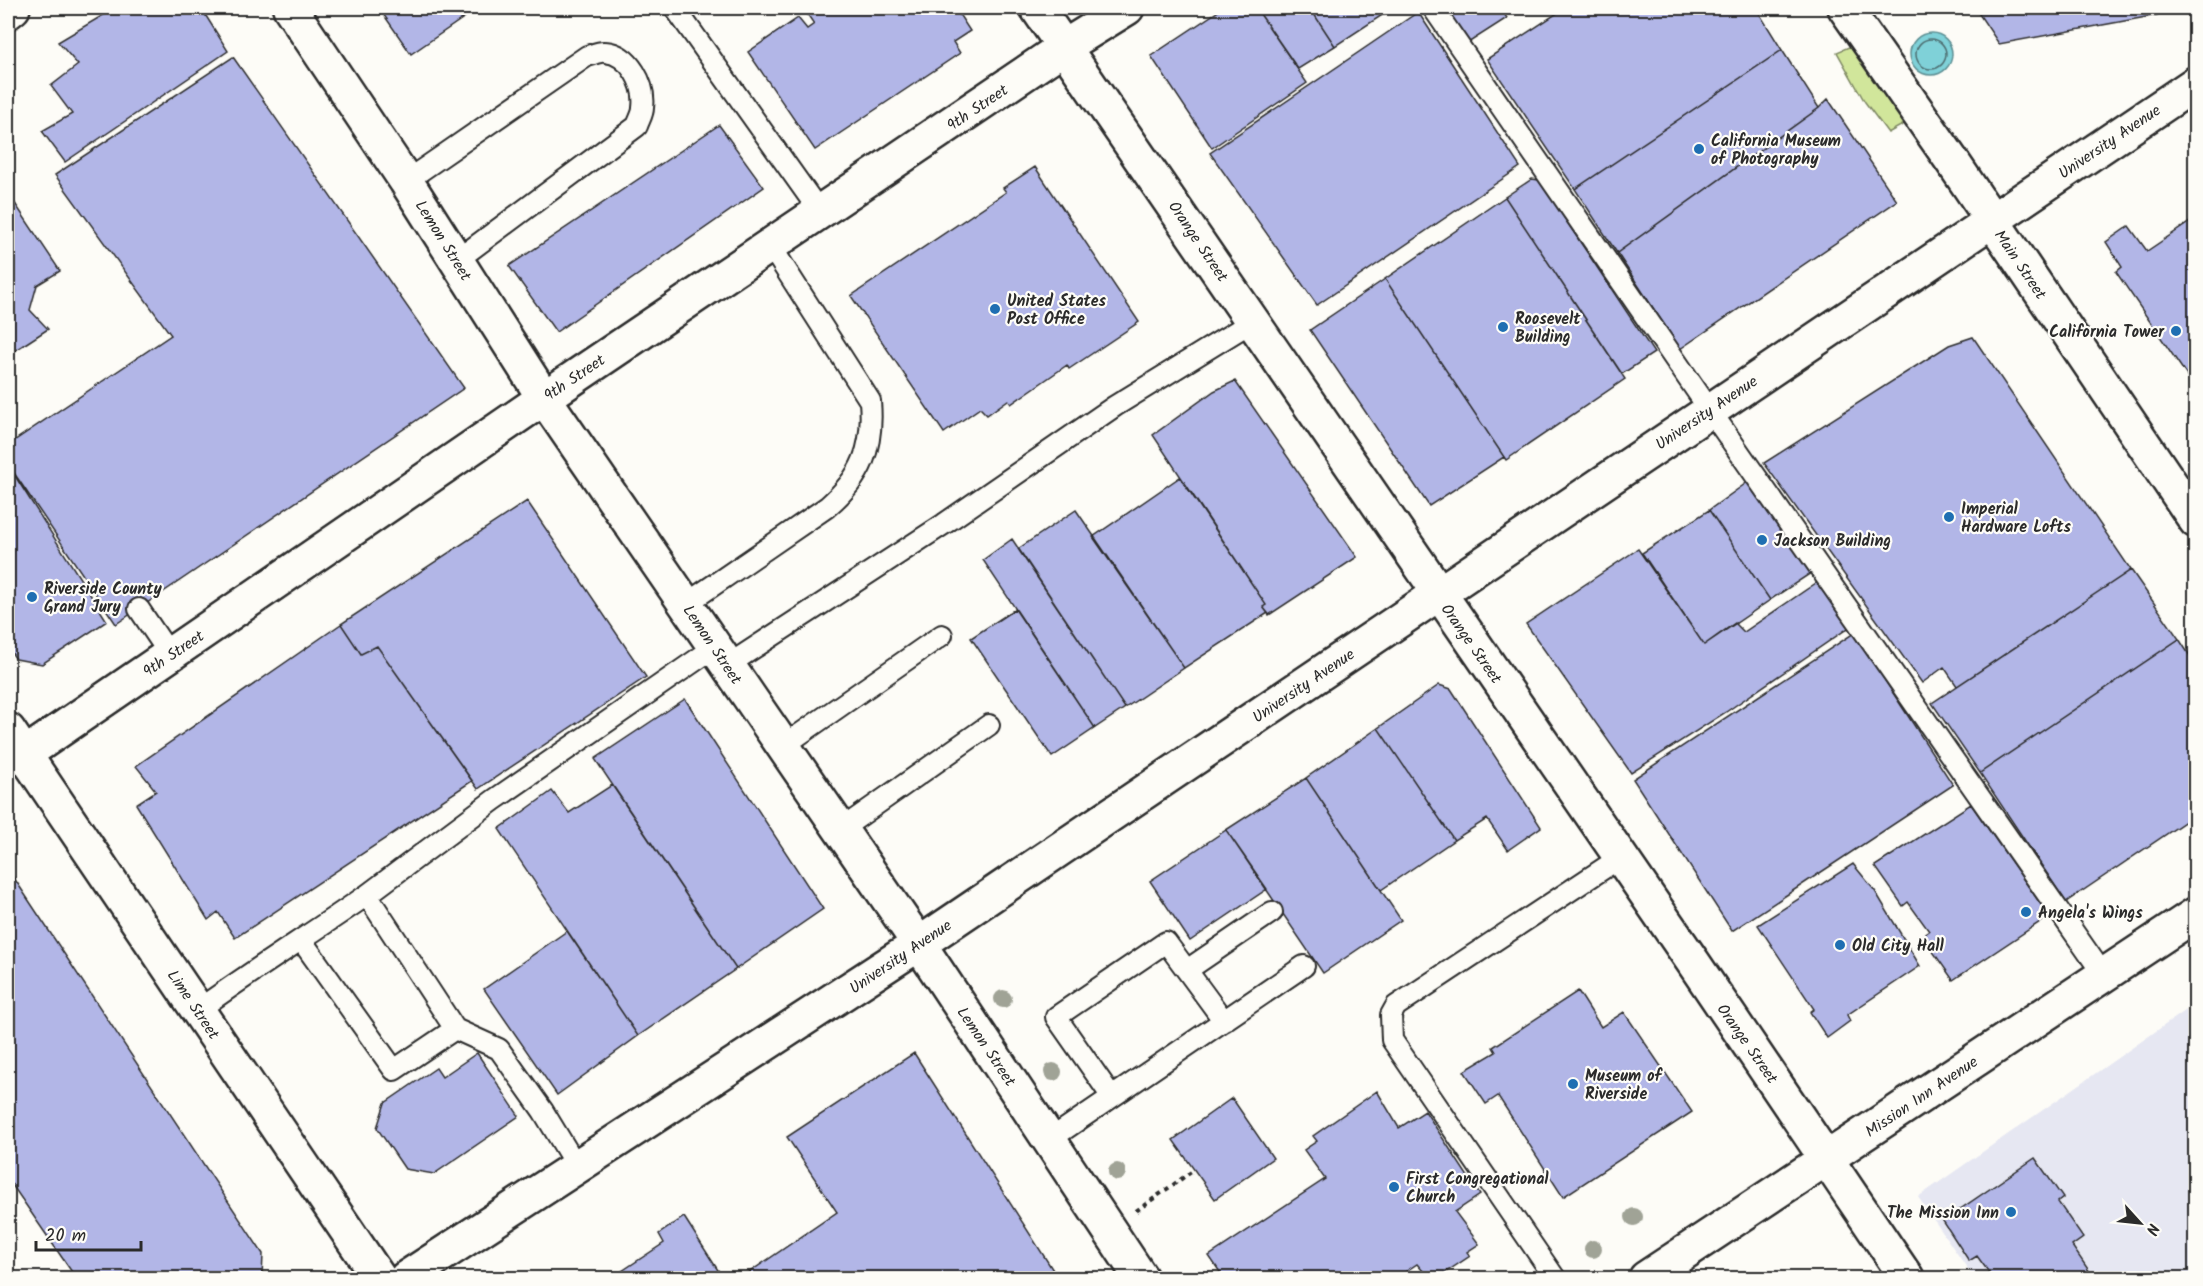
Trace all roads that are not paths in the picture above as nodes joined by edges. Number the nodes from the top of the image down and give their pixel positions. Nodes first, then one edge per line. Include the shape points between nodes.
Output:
1 (14, 8) edge
2 (290, 8) edge
3 (675, 8) edge
4 (1037, 8) edge
5 (1127, 8) edge
6 (1433, 8) edge
7 (1845, 8) edge
8 (8, 12) edge
9 (1064, 47) junction
10 (2196, 83) edge
11 (406, 181) junction
12 (820, 212) junction
13 (1992, 220) junction
14 (770, 245) junction
15 (457, 260) junction
16 (1253, 321) junction
17 (544, 398) junction
18 (1709, 409) junction
19 (2196, 521) edge
20 (1439, 594) junction
21 (686, 603) junction
22 (139, 609) dead end
23 (942, 635) dead end
24 (170, 655) junction
25 (721, 656) junction
26 (989, 725) dead end
27 (783, 746) junction
28 (13, 748) edge
29 (840, 830) junction
30 (1621, 857) junction
31 (367, 895) junction
32 (1272, 912) dead end
33 (2196, 914) edge
34 (302, 941) junction
35 (919, 944) junction
36 (1304, 966) dead end
37 (1187, 970) junction
38 (2103, 974) junction
39 (198, 1010) junction
40 (1224, 1021) junction
41 (455, 1029) junction
42 (1112, 1097) junction
43 (1049, 1140) junction
44 (1826, 1159) junction
45 (576, 1167) junction
46 (1133, 1276) edge
47 (379, 1278) edge
48 (406, 1278) edge
49 (1556, 1278) edge
50 (1646, 1278) edge
51 (1907, 1278) edge

1 - 8 street
2 - 11 street, Lemon Street
3 - 12 lane
4 - 9 street, Orange Street
5 - 9 street, 9th Street
6 - 18 lane
7 - 13 street, Main Street
9 - 12 street, 9th Street
9 - 16 street, Orange Street
10 - 13 street, University Avenue
11 - 15 street, Lemon Street
11 - 15 lane via 586,56 603,51 619,55 637,75 644,96 637,126
12 - 14 street, 9th Street
13 - 18 street, University Avenue
13 - 19 street, Main Street
14 - 17 street, 9th Street
14 - 21 lane via 870,401 868,443 856,476 846,490
15 - 17 street, Lemon Street
16 - 20 street, Orange Street
16 - 25 lane via 1115,406 944,525
17 - 21 street, Lemon Street
17 - 24 street, 9th Street
18 - 20 street, University Avenue
18 - 38 lane
20 - 30 street, Orange Street
20 - 35 street, University Avenue
21 - 25 street, Lemon Street
22 - 24 lane
23 - 27 lane
24 - 28 street, 9th Street
25 - 27 street, Lemon Street
25 - 31 lane via 494,800
26 - 29 lane
27 - 29 street, Lemon Street
28 - 39 street, Lime Street
29 - 35 street, Lemon Street
30 - 44 street, Orange Street
30 - 49 lane via 1396,1006 1391,1015 1392,1040
31 - 34 lane
31 - 41 lane
32 - 37 lane
33 - 38 street, Mission Inn Avenue
34 - 39 lane
34 - 41 lane via 394,1070
35 - 43 street, Lemon Street
35 - 45 street, University Avenue
36 - 40 lane
37 - 40 lane
37 - 42 lane via 1166,942 1056,1017
38 - 44 street, Mission Inn Avenue
39 - 47 street, Lime Street
40 - 42 lane
41 - 45 lane via 499,1049
42 - 43 lane
43 - 46 street, Lemon Street
44 - 50 street, Mission Inn Avenue
44 - 51 street, Orange Street
45 - 48 street, University Avenue

